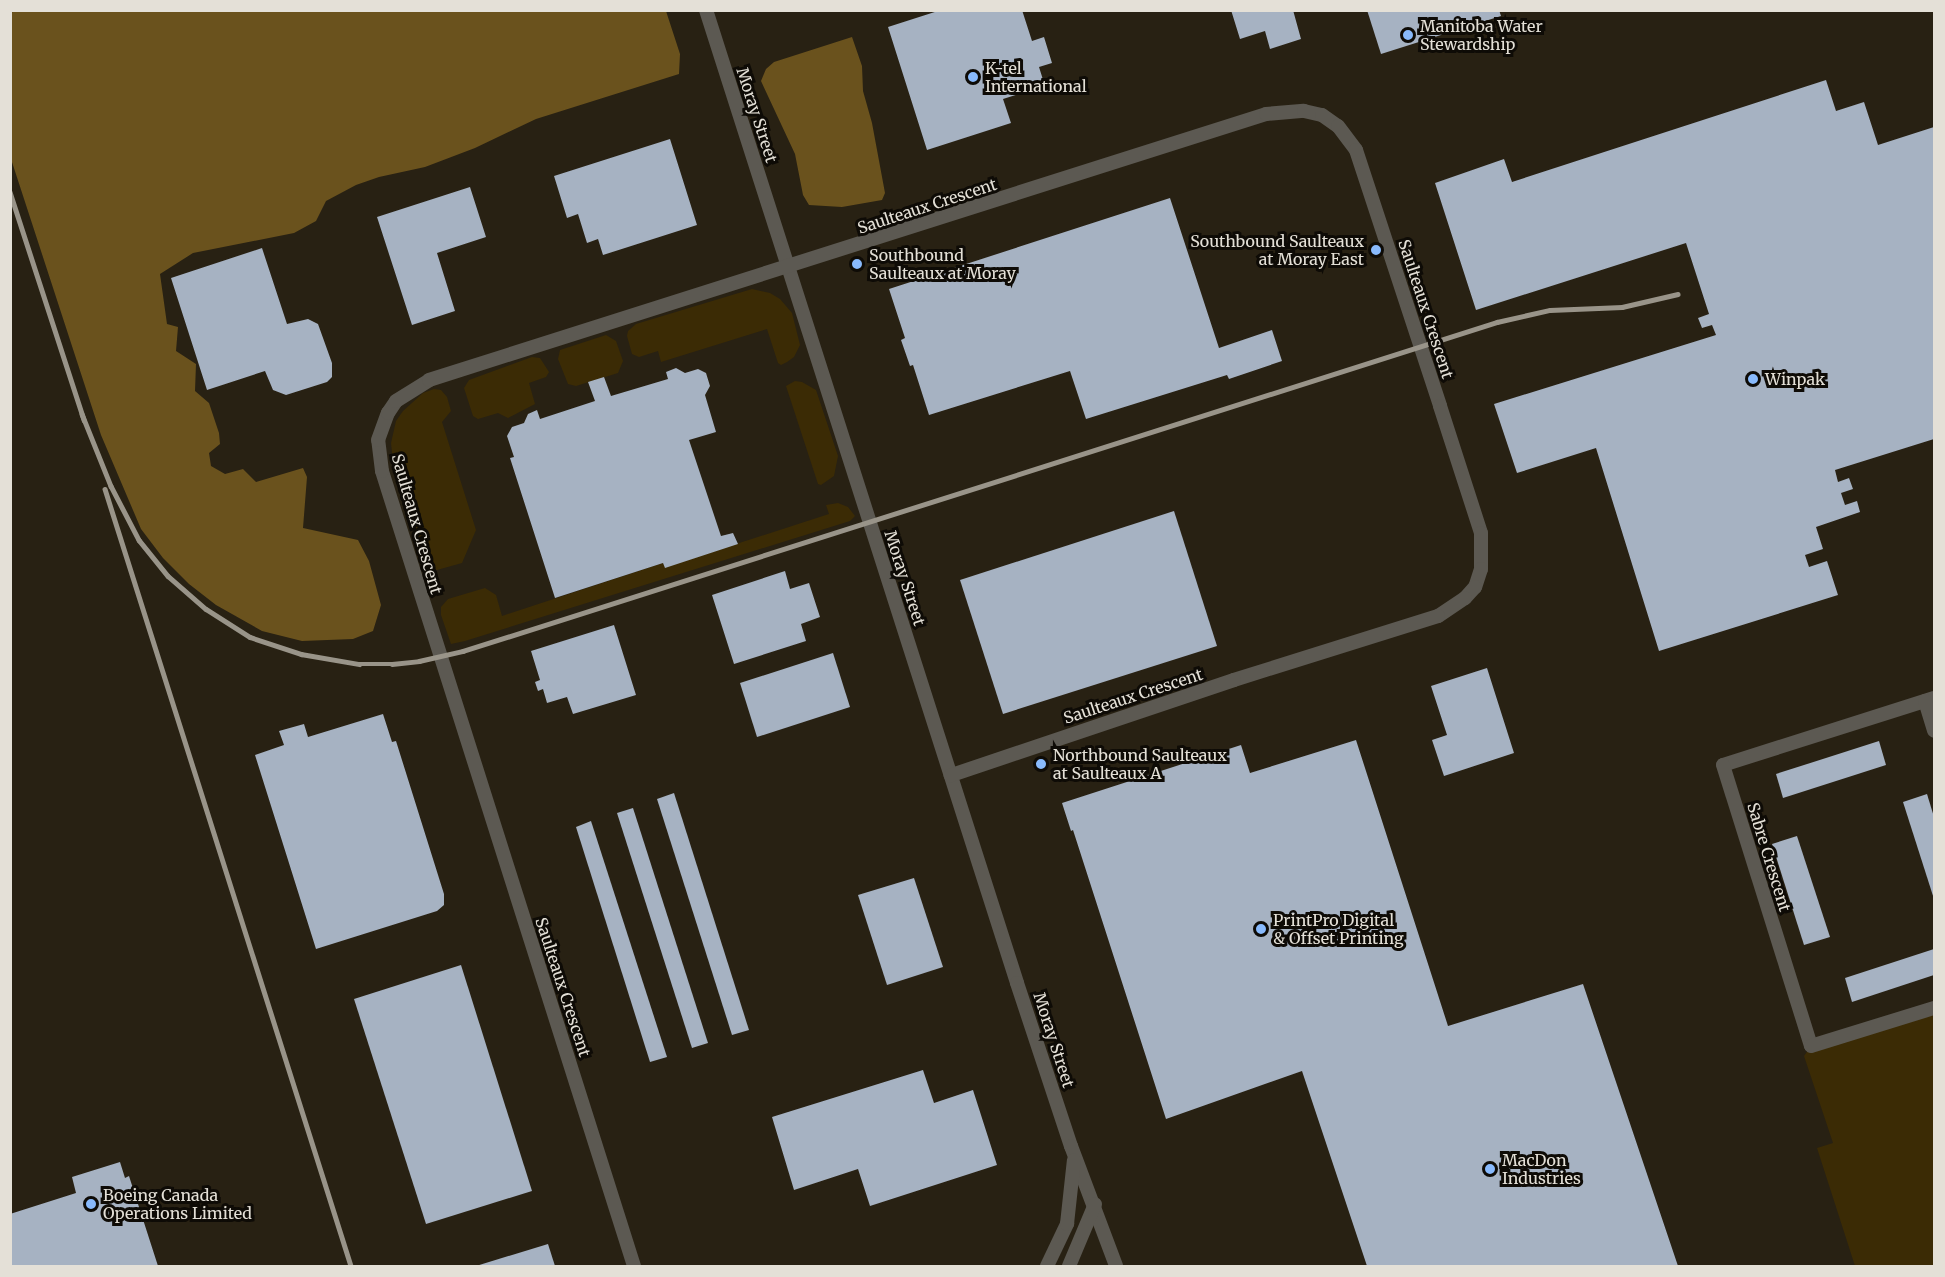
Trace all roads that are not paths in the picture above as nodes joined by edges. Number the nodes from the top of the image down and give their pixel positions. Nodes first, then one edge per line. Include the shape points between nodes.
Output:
1 (706, 10) edge
2 (788, 268) junction
3 (1930, 700) edge
4 (1935, 731) edge
5 (951, 775) junction
6 (1935, 1008) edge
7 (1074, 1155) junction
8 (1095, 1204) junction
9 (634, 1266) edge
10 (1047, 1266) edge
11 (1069, 1266) edge
12 (1116, 1266) edge

1 - 2 street, Moray Street
2 - 5 street, Moray Street
2 - 5 street, Saulteaux Crescent via 1266,114 1304,111 1322,115 1338,126 1356,150 1471,501 1481,533 1481,569 1470,593 1438,616
2 - 9 street, Saulteaux Crescent via 429,380 396,400 378,440 382,471
3 - 4 street
3 - 6 street, Sabre Crescent via 1723,765 1811,1046
5 - 7 street, Moray Street
7 - 8 street, Moray Street
7 - 10 street, Moray Street via 1067,1224
8 - 11 street
8 - 12 street, Moray Street

